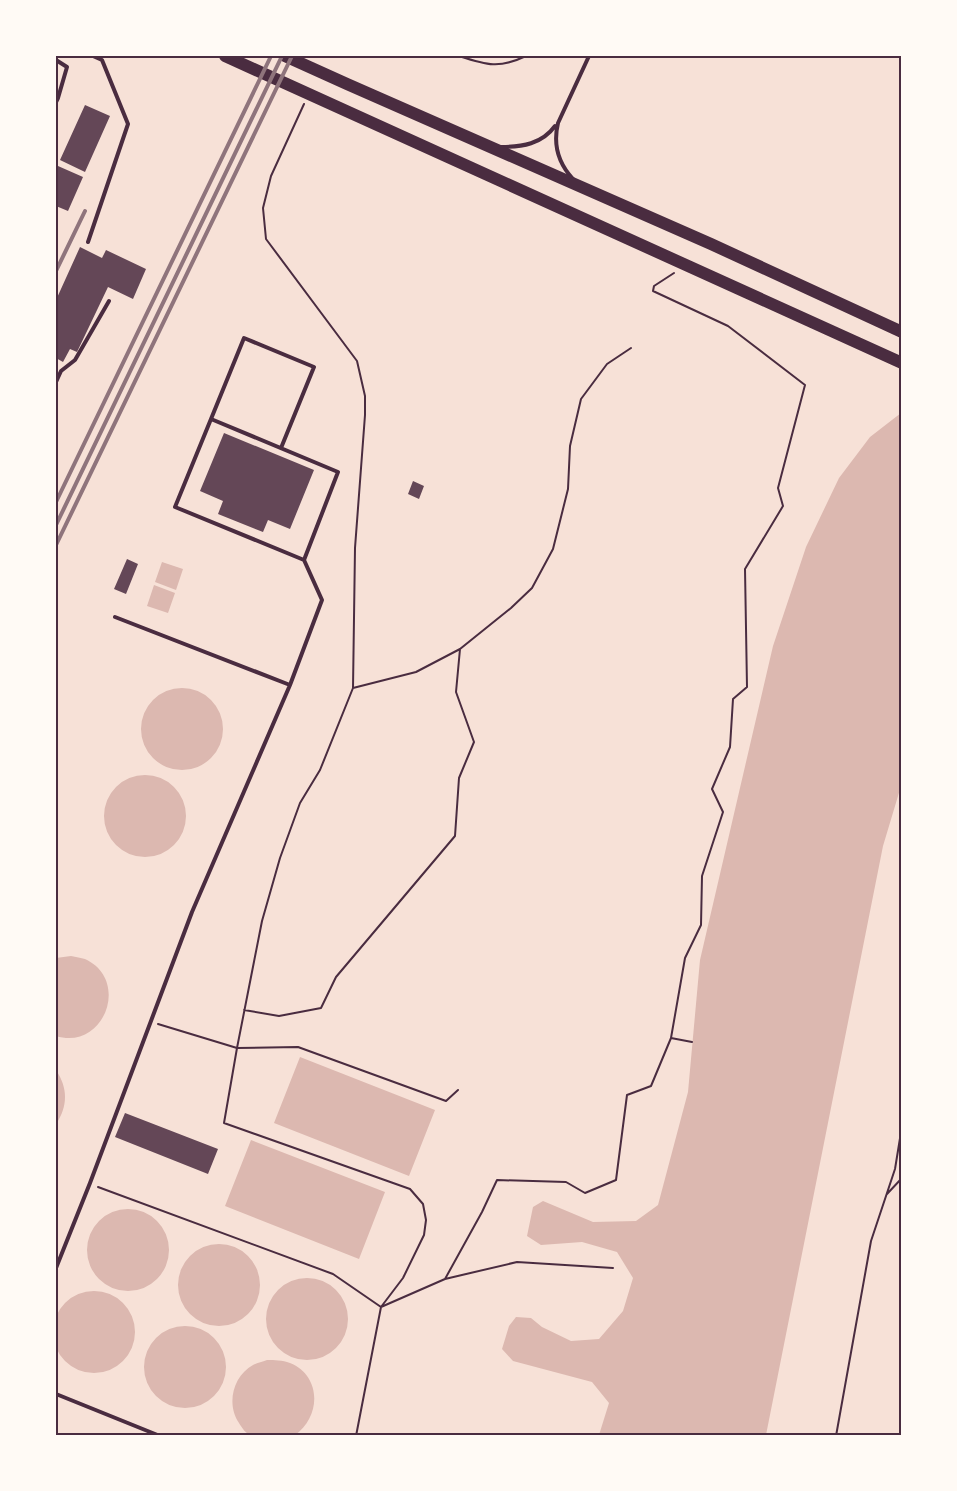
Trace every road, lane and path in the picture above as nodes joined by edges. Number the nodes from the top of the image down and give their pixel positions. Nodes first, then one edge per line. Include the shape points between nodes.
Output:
1 (93, 56) edge
2 (225, 56) edge
3 (285, 56) edge
4 (459, 56) edge
5 (526, 56) edge
6 (589, 56) edge
7 (56, 60) edge
8 (309, 96) dead end
9 (56, 102) edge
10 (558, 123) junction
11 (486, 145) junction
12 (588, 190) junction
13 (88, 242) dead end
14 (678, 270) dead end
15 (110, 301) dead end
16 (902, 332) edge
17 (632, 348) dead end
18 (902, 363) edge
19 (56, 382) edge
20 (211, 419) junction
21 (280, 448) junction
22 (304, 560) junction
23 (115, 617) dead end
24 (460, 649) junction
25 (290, 685) junction
26 (353, 688) junction
27 (244, 1010) junction
28 (151, 1022) junction
29 (671, 1038) junction
30 (692, 1042) dead end
31 (237, 1048) junction
32 (458, 1090) dead end
33 (902, 1126) edge
34 (902, 1178) edge
35 (90, 1184) junction
36 (885, 1197) junction
37 (56, 1268) edge
38 (613, 1268) dead end
39 (445, 1279) junction
40 (381, 1307) junction
41 (56, 1394) edge
42 (160, 1436) edge
43 (356, 1436) edge
44 (836, 1436) edge

1 - 13 lane via 102,60 128,124
2 - 18 highway
3 - 11 highway
4 - 5 path via 495,65
6 - 10 lane
7 - 9 lane via 68,67
8 - 26 path via 271,176 263,208 266,239 357,360 365,396 355,548
10 - 11 lane via 546,136 526,145
10 - 12 lane via 555,139 563,167
11 - 12 highway
12 - 16 highway
14 - 29 path via 654,286 653,291 728,326 805,385 778,488 783,506 745,569 747,687 733,699 730,747 712,789 723,812 702,876 701,925 685,958
15 - 19 lane via 75,360 61,371
17 - 24 path via 607,364 581,399 570,446 568,489 553,549 532,588
20 - 21 lane
20 - 21 lane via 244,338 314,367
20 - 22 lane via 175,507
21 - 22 lane via 338,472
22 - 25 lane via 322,600
23 - 25 lane
24 - 26 path via 416,672
24 - 27 path via 456,692 474,741 459,778 455,836 336,977 321,1008 279,1016
25 - 28 lane via 192,912
26 - 27 path via 320,770 300,803 280,858
27 - 31 path
28 - 31 path
28 - 35 lane
29 - 30 path
29 - 39 path via 651,1086 627,1095 616,1180 585,1193 566,1182 497,1180
31 - 32 path via 298,1047 446,1101
31 - 40 path via 224,1123 410,1189 423,1204 424,1235 403,1278
33 - 36 path via 895,1169
34 - 36 path
35 - 37 lane
35 - 40 path via 333,1274
36 - 44 path via 871,1241
38 - 39 path via 517,1262
39 - 40 path
40 - 43 path
41 - 42 lane

